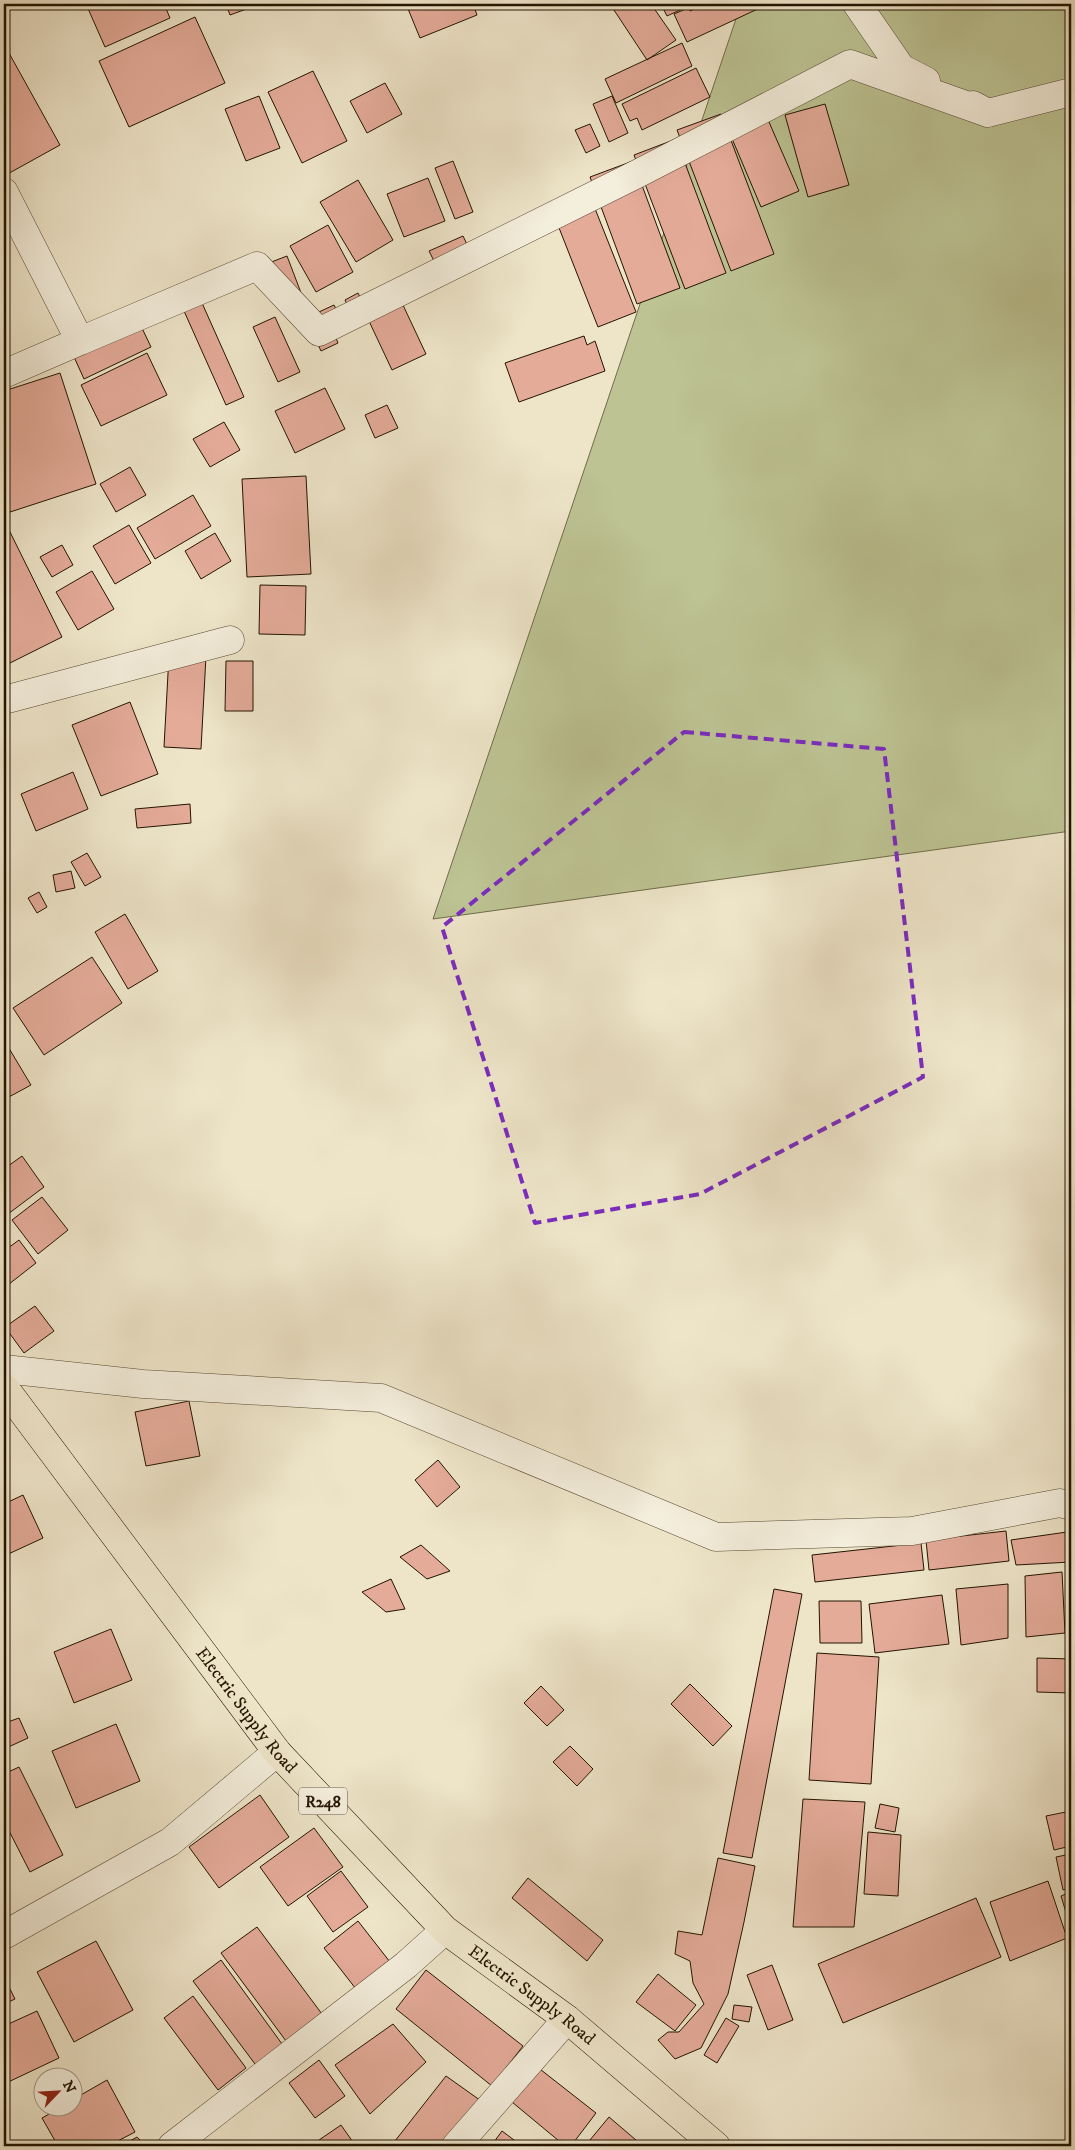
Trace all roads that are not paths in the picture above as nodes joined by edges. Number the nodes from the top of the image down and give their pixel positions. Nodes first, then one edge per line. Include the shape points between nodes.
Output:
1 (856, 4) edge
2 (1071, 92) edge
3 (988, 113) junction
4 (4, 192) edge
5 (80, 341) junction
6 (4, 374) edge
7 (230, 640) dead end
8 (4, 700) edge
9 (4, 1369) edge
10 (4, 1387) edge
11 (1071, 1506) edge
12 (277, 1752) junction
13 (445, 1930) junction
14 (4, 1935) edge
15 (567, 2019) junction
16 (172, 2146) edge
17 (456, 2146) edge
18 (716, 2146) edge

1 - 3 street via 901,68
2 - 3 street
3 - 5 street via 850,64 319,332 257,266
4 - 5 street
5 - 6 street
7 - 8 street
9 - 11 street via 143,1384 381,1398 716,1537 912,1531 1060,1503
10 - 12 main road, Electric Supply Road / R248
12 - 13 main road, Electric Supply Road / R248
12 - 14 street via 170,1842
13 - 15 main road, Electric Supply Road / R248
13 - 16 street
15 - 17 street
15 - 18 main road, Electric Supply Road / R248

